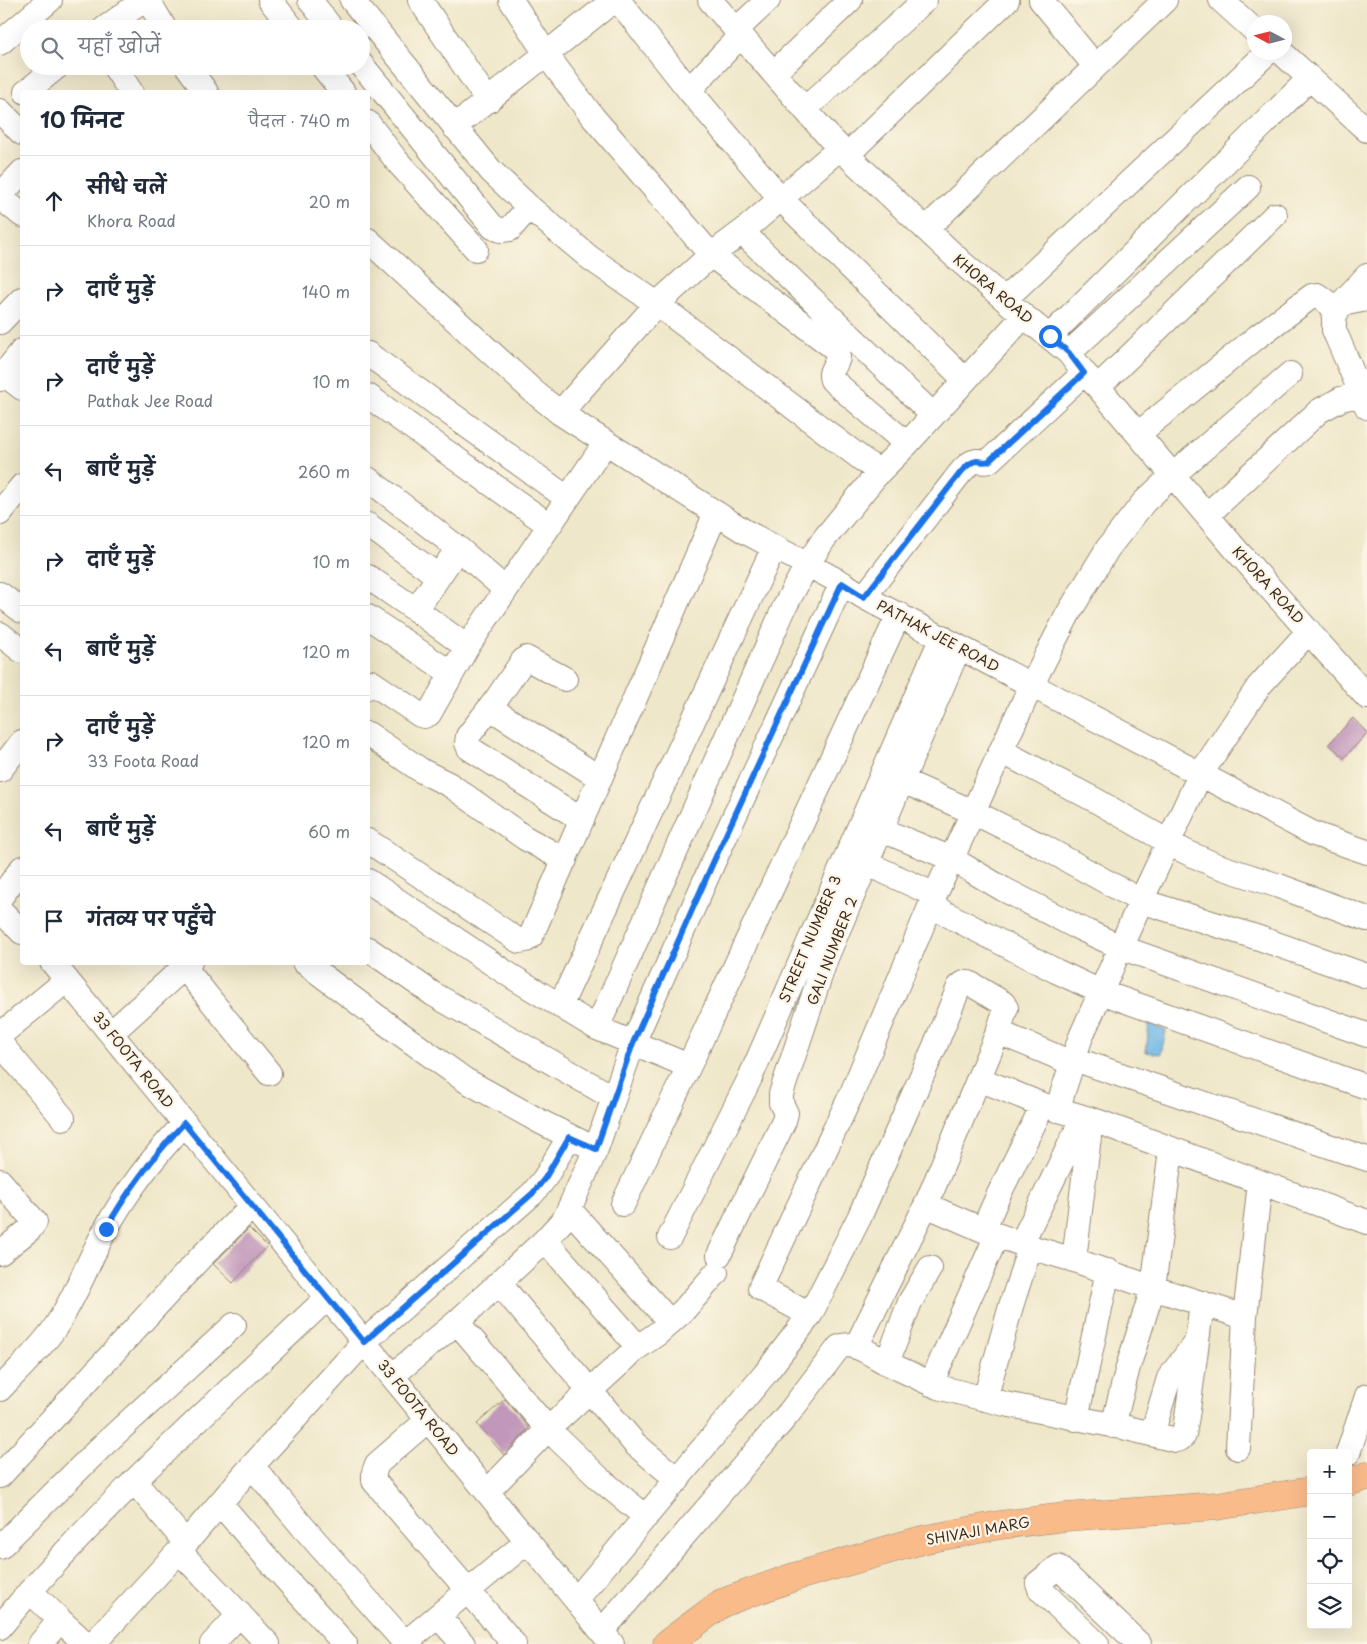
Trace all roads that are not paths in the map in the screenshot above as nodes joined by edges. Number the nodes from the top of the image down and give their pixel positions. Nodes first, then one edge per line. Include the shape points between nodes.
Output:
1 (50, 0) edge
2 (146, 0) edge
3 (270, 0) edge
4 (310, 0) edge
5 (352, 0) edge
6 (420, 0) edge
7 (511, 0) edge
8 (614, 0) edge
9 (618, 0) edge
10 (710, 0) edge
11 (768, 0) edge
12 (850, 0) edge
13 (925, 0) edge
14 (1007, 0) edge
15 (1041, 0) edge
16 (1164, 0) edge
17 (1220, 0) edge
18 (27, 20) edge
19 (117, 20) edge
20 (159, 20) edge
21 (286, 20) edge
22 (325, 20) edge
23 (368, 20) edge
24 (370, 23) edge
25 (1247, 24) edge
26 (20, 26) edge
27 (739, 32) junction
28 (0, 43) edge
29 (546, 54) junction
30 (1259, 60) edge
31 (1290, 60) edge
32 (1096, 66) junction
33 (774, 73) junction
34 (47, 75) edge
35 (120, 75) edge
36 (194, 75) edge
37 (329, 75) edge
38 (370, 75) edge
39 (1310, 78) junction
40 (28, 90) edge
41 (130, 90) edge
42 (205, 90) edge
43 (341, 90) edge
44 (689, 90) junction
45 (20, 98) edge
46 (488, 100) junction
47 (805, 109) junction
48 (1, 113) edge
49 (370, 126) edge
50 (454, 128) junction
51 (1367, 130) edge
52 (20, 131) edge
53 (844, 151) junction
54 (20, 174) edge
55 (1248, 187) dead end
56 (0, 196) edge
57 (781, 199) junction
58 (529, 207) junction
59 (20, 213) edge
60 (1275, 215) dead end
61 (926, 229) junction
62 (742, 232) junction
63 (370, 242) edge
64 (476, 249) dead end
65 (711, 255) junction
66 (1367, 276) edge
67 (1005, 299) junction
68 (1367, 300) edge
69 (20, 302) edge
70 (658, 304) junction
71 (1339, 307) junction
72 (1024, 316) junction
73 (0, 322) edge
74 (1050, 336) junction
75 (1069, 353) junction
76 (20, 354) edge
77 (370, 355) edge
78 (1290, 374) dead end
79 (2, 377) edge
80 (965, 380) junction
81 (1091, 380) junction
82 (20, 387) edge
83 (370, 397) edge
84 (1365, 398) edge
85 (560, 413) junction
86 (933, 416) junction
87 (1138, 434) junction
88 (606, 442) junction
89 (907, 444) junction
90 (879, 472) junction
91 (1173, 475) junction
92 (370, 481) edge
93 (568, 498) junction
94 (716, 513) junction
95 (1207, 516) junction
96 (548, 525) junction
97 (370, 526) edge
98 (774, 547) junction
99 (458, 548) junction
100 (807, 565) junction
101 (438, 576) junction
102 (370, 578) edge
103 (842, 583) junction
104 (505, 589) junction
105 (0, 594) edge
106 (864, 597) junction
107 (20, 609) edge
108 (416, 610) junction
109 (899, 614) junction
110 (370, 618) edge
111 (1309, 632) junction
112 (951, 642) junction
113 (467, 647) junction
114 (452, 674) junction
115 (565, 679) dead end
116 (370, 683) edge
117 (1031, 686) junction
118 (1367, 697) edge
119 (490, 708) junction
120 (370, 735) edge
121 (20, 745) edge
122 (1001, 751) junction
123 (0, 770) edge
124 (1200, 775) junction
125 (600, 778) junction
126 (903, 781) junction
127 (973, 812) junction
128 (582, 820) junction
129 (882, 830) junction
130 (1168, 841) junction
131 (370, 842) edge
132 (1367, 852) edge
133 (952, 859) junction
134 (565, 860) junction
135 (868, 864) junction
136 (20, 871) edge
137 (370, 882) edge
138 (0, 898) edge
139 (933, 900) junction
140 (1140, 901) junction
141 (0, 910) edge
142 (1367, 919) edge
143 (20, 930) edge
144 (1120, 947) junction
145 (370, 950) edge
146 (184, 965) edge
147 (186, 965) edge
148 (308, 965) edge
149 (60, 971) edge
150 (1367, 976) edge
151 (1101, 992) junction
152 (560, 1006) junction
153 (597, 1028) junction
154 (998, 1032) junction
155 (111, 1033) junction
156 (0, 1035) edge
157 (1367, 1035) edge
158 (0, 1043) edge
159 (633, 1043) junction
160 (1073, 1061) junction
161 (689, 1066) junction
162 (269, 1073) dead end
163 (979, 1079) junction
164 (1367, 1087) edge
165 (614, 1098) junction
166 (1050, 1108) junction
167 (63, 1118) dead end
168 (1087, 1119) junction
169 (184, 1123) junction
170 (569, 1137) junction
171 (596, 1149) junction
172 (1172, 1150) junction
173 (1367, 1159) edge
174 (0, 1180) edge
175 (1260, 1182) junction
176 (623, 1204) dead end
177 (926, 1205) junction
178 (252, 1206) junction
179 (569, 1209) junction
180 (1367, 1222) edge
181 (990, 1232) junction
182 (670, 1237) dead end
183 (545, 1240) junction
184 (1025, 1246) junction
185 (0, 1252) edge
186 (1074, 1260) junction
187 (930, 1268) dead end
188 (1108, 1271) junction
189 (499, 1283) junction
190 (1153, 1288) junction
191 (328, 1298) junction
192 (1202, 1303) junction
193 (810, 1315) junction
194 (1244, 1317) junction
195 (457, 1322) junction
196 (670, 1322) junction
197 (234, 1326) dead end
198 (364, 1342) junction
199 (856, 1346) junction
200 (638, 1347) junction
201 (887, 1363) junction
202 (392, 1376) junction
203 (931, 1384) junction
204 (0, 1389) edge
205 (590, 1392) junction
206 (1367, 1396) edge
207 (985, 1399) junction
208 (1076, 1419) junction
209 (428, 1420) junction
210 (1113, 1426) junction
211 (548, 1430) junction
212 (1238, 1448) dead end
213 (1349, 1449) edge
214 (252, 1466) junction
215 (0, 1476) edge
216 (1367, 1476) edge
217 (678, 1480) junction
218 (134, 1481) junction
219 (1352, 1481) edge
220 (487, 1492) junction
221 (1307, 1492) edge
222 (220, 1503) junction
223 (646, 1517) junction
224 (528, 1541) junction
225 (182, 1547) junction
226 (0, 1548) edge
227 (469, 1590) junction
228 (30, 1591) junction
229 (576, 1600) junction
230 (240, 1614) junction
231 (438, 1616) junction
232 (60, 1620) junction
233 (0, 1627) edge
234 (607, 1638) edge
235 (40, 1644) edge
236 (86, 1644) edge
237 (93, 1644) edge
238 (212, 1644) edge
239 (268, 1644) edge
240 (345, 1644) edge
241 (405, 1644) edge
242 (463, 1644) edge
243 (514, 1644) edge
244 (667, 1644) edge
245 (1098, 1644) edge
246 (1140, 1644) edge

1 - 18 street
2 - 19 street
2 - 20 street
3 - 21 street
4 - 22 street
5 - 23 street
6 - 46 street
7 - 29 street
8 - 29 street
9 - 44 street
10 - 27 street, KHORA ROAD
11 - 27 street
12 - 33 street
13 - 47 street
14 - 53 street
15 - 32 street
16 - 32 street
17 - 25 street
24 - 50 street
26 - 28 street
27 - 33 street, KHORA ROAD
27 - 44 street
29 - 46 street
29 - 65 street via 592,116
30 - 67 street
31 - 39 street
32 - 61 street
33 - 47 street, KHORA ROAD
34 - 40 street
35 - 41 street
36 - 42 street
37 - 43 street
38 - 58 street via 493,226 501,230 510,229
39 - 51 street
39 - 74 street
44 - 57 street
45 - 48 street
46 - 50 street
47 - 53 street, KHORA ROAD
48 - 52 street
49 - 64 street via 396,160
50 - 58 street via 491,171
53 - 57 street
53 - 61 street, KHORA ROAD
54 - 56 street
55 - 75 street
56 - 59 street
57 - 62 street
57 - 80 street
58 - 70 street via 590,258
60 - 81 street
61 - 67 street, KHORA ROAD
62 - 65 street
62 - 86 street
63 - 85 street, PATHAK JEE ROAD
65 - 70 street
65 - 89 street via 837,350 839,356 830,372 832,380
66 - 71 street
67 - 72 street, KHORA ROAD
68 - 71 street
69 - 73 street
70 - 85 street
70 - 90 street
71 - 84 street via 1334,317 1334,330
71 - 87 street via 1317,295 1312,296
72 - 74 street, KHORA ROAD
72 - 80 street
74 - 75 street, KHORA ROAD
75 - 81 street, KHORA ROAD
76 - 79 street
77 - 93 street
78 - 91 street
79 - 82 street
80 - 86 street
81 - 87 street, KHORA ROAD
81 - 106 street via 989,461 970,464
83 - 96 street
84 - 95 street via 1342,399 1319,411
85 - 88 street, PATHAK JEE ROAD
86 - 89 street
87 - 91 street, KHORA ROAD
88 - 93 street
88 - 94 street, PATHAK JEE ROAD
89 - 90 street
90 - 100 street
91 - 95 street, KHORA ROAD
91 - 117 street via 1144,502 1108,548 1068,614
92 - 99 street
93 - 96 street
94 - 98 street, PATHAK JEE ROAD
94 - 125 street
95 - 111 street, KHORA ROAD
96 - 104 street
97 - 101 street
98 - 100 street, PATHAK JEE ROAD
98 - 152 street
99 - 101 street
99 - 104 street
100 - 103 street, PATHAK JEE ROAD
100 - 153 street via 786,604
101 - 108 street
102 - 108 street
103 - 106 street, PATHAK JEE ROAD
103 - 159 street
104 - 113 street
105 - 107 street
106 - 109 street, PATHAK JEE ROAD
108 - 113 street
109 - 112 street, PATHAK JEE ROAD
109 - 161 street
110 - 114 street
111 - 118 street, KHORA ROAD
111 - 124 street via 1260,686
112 - 117 street, PATHAK JEE ROAD
112 - 126 street, GALI NUMBER 2
112 - 182 street, STREET NUMBER 3 via 750,1078
113 - 114 street
114 - 116 street via 433,708 424,716
115 - 119 street via 526,658
117 - 122 street
117 - 124 street, PATHAK JEE ROAD
119 - 125 street
119 - 128 street via 468,736 469,748
120 - 134 street via 422,771 450,785 525,838
121 - 123 street
122 - 127 street
122 - 130 street
124 - 130 street
124 - 132 street, PATHAK JEE ROAD via 1314,834
125 - 128 street
126 - 127 street
126 - 129 street, GALI NUMBER 2
127 - 133 street
127 - 140 street
128 - 134 street
129 - 133 street
129 - 135 street, GALI NUMBER 2
130 - 140 street
130 - 142 street via 1215,865
131 - 134 street via 519,941 531,936
133 - 139 street
133 - 144 street via 1003,889
135 - 139 street
135 - 196 street, GALI NUMBER 2 via 826,958 781,1094 786,1113 784,1121 717,1264 695,1297
136 - 138 street
137 - 152 street
139 - 151 street via 1056,971
139 - 193 street via 852,1093 760,1288
140 - 144 street
140 - 150 street
141 - 143 street
144 - 151 street
144 - 157 street
145 - 165 street via 433,994
146 - 155 street
147 - 162 street
148 - 170 street via 465,1080
149 - 155 street, 33 FOOTA ROAD
149 - 156 street
151 - 160 street
151 - 164 street
152 - 153 street
153 - 159 street
154 - 160 street
154 - 163 street
154 - 193 street via 1006,1008 1003,1003 969,983 958,987 859,1218
155 - 169 street, 33 FOOTA ROAD
158 - 167 street
159 - 161 street
159 - 165 street
160 - 166 street
160 - 173 street
161 - 176 street
163 - 166 street
163 - 177 street
165 - 171 street
166 - 168 street
166 - 181 street via 998,1196
168 - 172 street
168 - 184 street
168 - 186 street
169 - 178 street, 33 FOOTA ROAD
169 - 204 street via 124,1198 53,1331
170 - 171 street
170 - 198 street via 533,1193
171 - 179 street
172 - 175 street
172 - 190 street
174 - 185 street via 35,1222 30,1230
175 - 180 street
175 - 194 street
177 - 181 street
177 - 199 street
178 - 191 street, 33 FOOTA ROAD
178 - 215 street
179 - 183 street
179 - 196 street
181 - 184 street
181 - 203 street
183 - 189 street
183 - 200 street
184 - 186 street
184 - 207 street
186 - 188 street
187 - 201 street via 910,1302
188 - 190 street
188 - 208 street
189 - 195 street
189 - 205 street
190 - 192 street
190 - 210 street
191 - 198 street, 33 FOOTA ROAD
191 - 218 street
192 - 194 street
192 - 210 street via 1184,1435 1176,1440
193 - 217 street
194 - 212 street
195 - 202 street
195 - 211 street
196 - 200 street, GALI NUMBER 2
197 - 226 street via 100,1448
198 - 202 street, 33 FOOTA ROAD
198 - 214 street
199 - 201 street
199 - 234 street via 839,1347
200 - 205 street, GALI NUMBER 2
201 - 203 street
202 - 209 street, 33 FOOTA ROAD
203 - 207 street
205 - 211 street, GALI NUMBER 2
205 - 217 street via 635,1444
206 - 213 street
207 - 208 street
208 - 210 street
209 - 220 street, 33 FOOTA ROAD
209 - 227 street via 377,1464 374,1481
211 - 220 street, GALI NUMBER 2
211 - 223 street
214 - 222 street
214 - 241 street
216 - 219 main road
217 - 223 street
218 - 225 street
218 - 228 street
220 - 224 street, 33 FOOTA ROAD
221 - 244 main road, SHIVAJI MARG via 1217,1506 1000,1525 922,1540 794,1577 722,1603
222 - 225 street
222 - 240 street
223 - 229 street
224 - 227 street
224 - 229 street, 33 FOOTA ROAD
225 - 230 street
225 - 237 street
227 - 231 street
227 - 243 street
228 - 232 street
228 - 233 street
229 - 234 street, 33 FOOTA ROAD
230 - 238 street
230 - 239 street
231 - 241 street
231 - 242 street
232 - 235 street
232 - 236 street
245 - 246 street via 1038,1586 1058,1567

